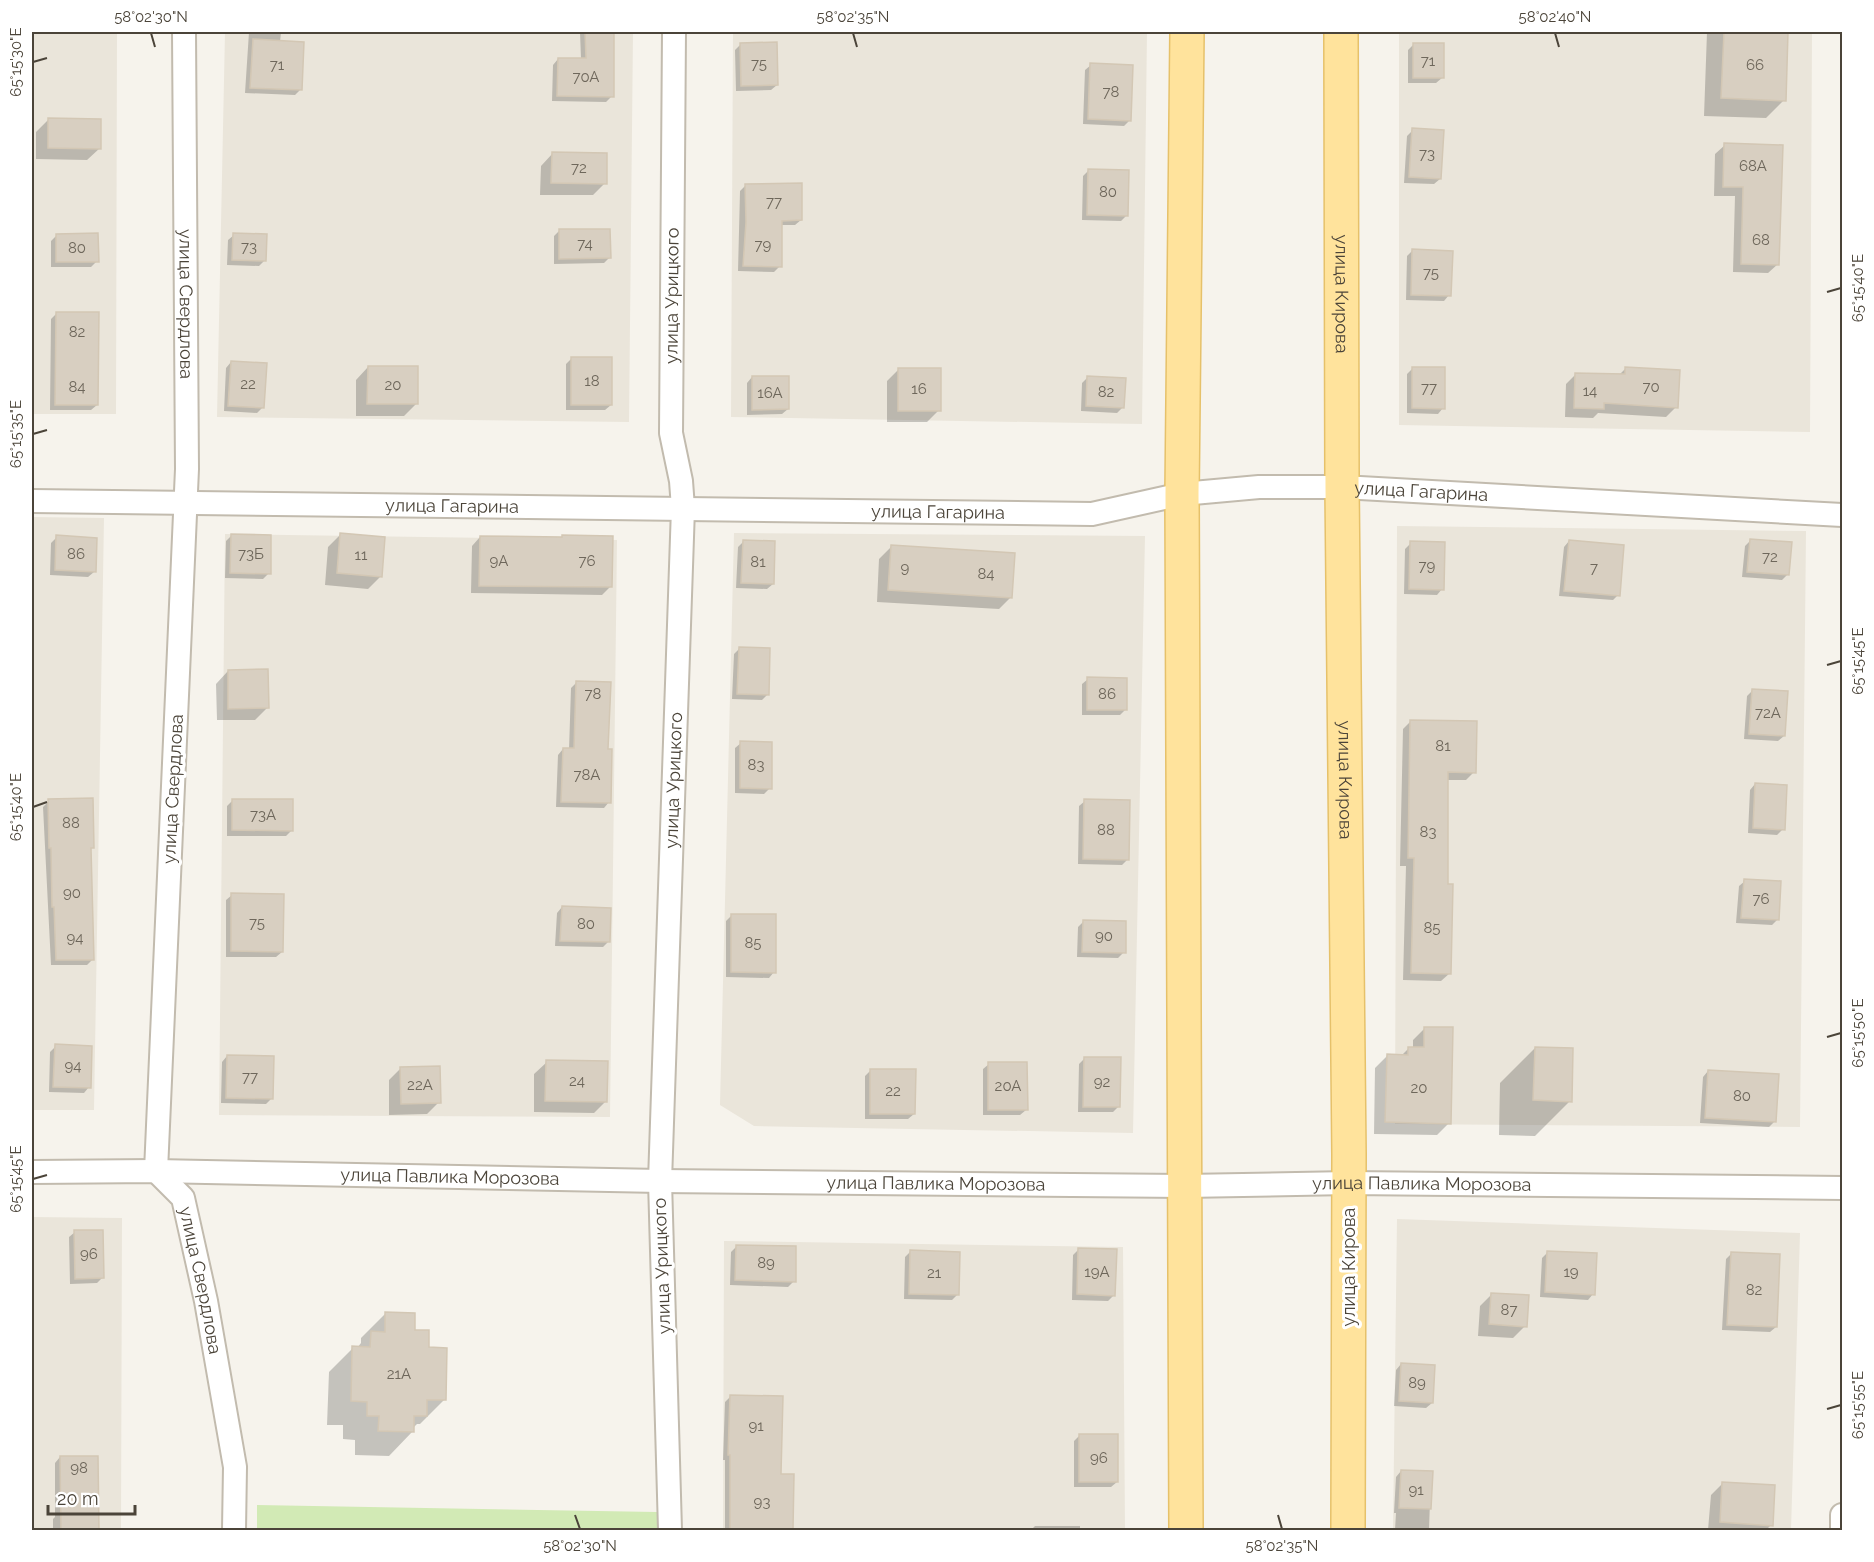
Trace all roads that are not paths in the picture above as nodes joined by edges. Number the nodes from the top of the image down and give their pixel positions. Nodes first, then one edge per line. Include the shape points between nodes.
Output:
1 (184, 32) edge
2 (674, 32) edge
3 (1187, 32) edge
4 (1341, 32) edge
5 (1342, 487) junction
6 (1182, 494) junction
7 (32, 501) edge
8 (186, 503) junction
9 (683, 508) junction
10 (1842, 515) edge
11 (156, 1171) junction
12 (32, 1173) edge
13 (660, 1181) junction
14 (1349, 1183) junction
15 (1185, 1186) junction
16 (1842, 1188) edge
17 (1842, 1515) edge
18 (234, 1530) edge
19 (670, 1530) edge
20 (1186, 1530) edge
21 (1348, 1530) edge
22 (1842, 1530) edge

1 - 8 street, улица Свердлова
2 - 9 street, улица Урицкого via 670,433
3 - 6 main road
4 - 5 main road, улица Кирова
5 - 6 street, улица Гагарина via 1259,487
5 - 10 street, улица Гагарина
5 - 14 main road, улица Кирова
6 - 9 street, улица Гагарина via 1092,514
6 - 15 main road
7 - 8 street, улица Гагарина
8 - 9 street, улица Гагарина
8 - 11 street, улица Свердлова
9 - 13 street, улица Урицкого
11 - 12 street, улица Павлика Морозова
11 - 13 street, улица Павлика Морозова
11 - 18 street, улица Свердлова via 183,1198 206,1301 235,1467
13 - 15 street, улица Павлика Морозова
13 - 19 street, улица Урицкого
14 - 15 street, улица Павлика Морозова
14 - 16 street, улица Павлика Морозова
14 - 21 main road, улица Кирова
15 - 20 main road
17 - 22 street

